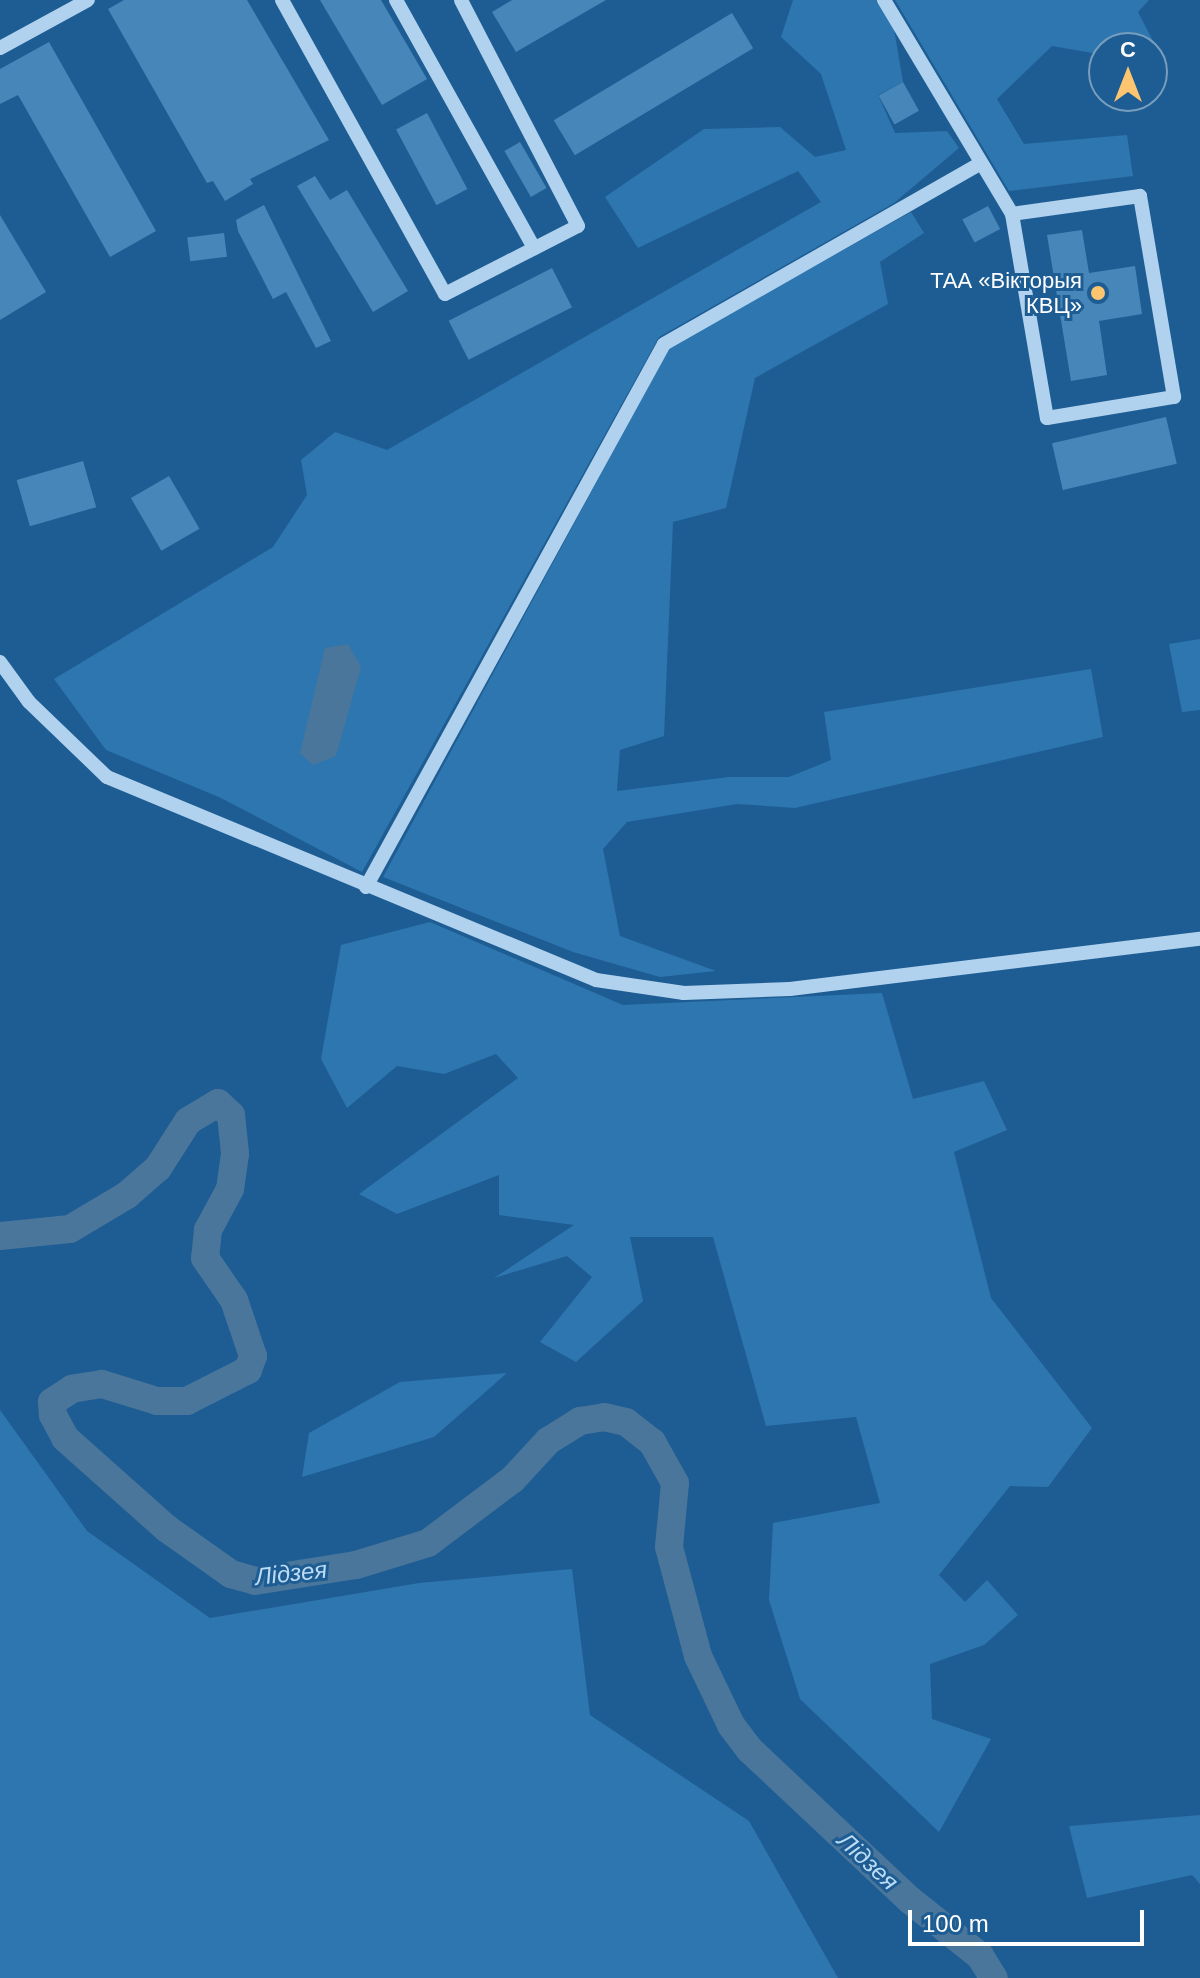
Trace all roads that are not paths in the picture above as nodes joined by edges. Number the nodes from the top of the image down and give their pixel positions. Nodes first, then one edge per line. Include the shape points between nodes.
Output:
1 (88, 0) edge
2 (282, 0) edge
3 (396, 0) edge
4 (461, 0) edge
5 (884, 0) edge
6 (0, 48) edge
7 (980, 164) junction
8 (1012, 214) junction
9 (534, 248) junction
10 (0, 662) edge
11 (366, 887) junction
12 (1200, 939) edge

1 - 6 street
2 - 9 street via 445,294
3 - 9 street
4 - 9 street via 578,226
5 - 7 street
7 - 8 street
7 - 11 street via 664,344
8 - 8 street via 1047,418 1174,397 1140,196
10 - 11 street via 29,702 107,777
11 - 12 street via 596,980 684,993 790,989

